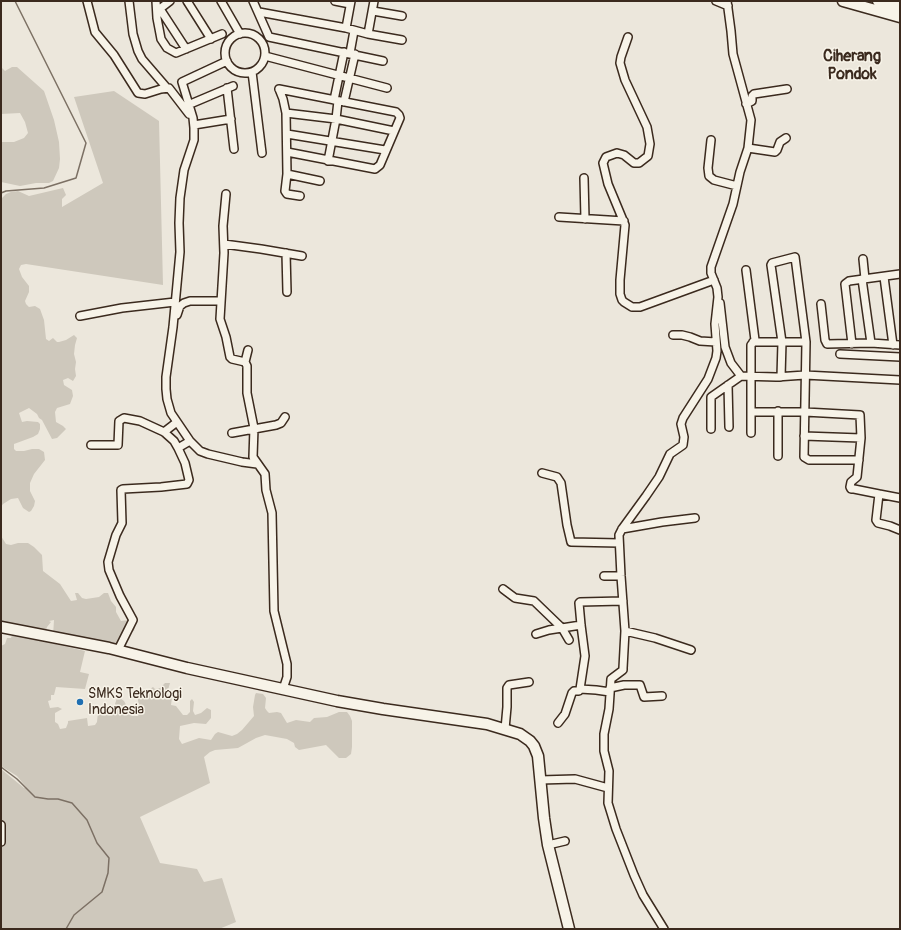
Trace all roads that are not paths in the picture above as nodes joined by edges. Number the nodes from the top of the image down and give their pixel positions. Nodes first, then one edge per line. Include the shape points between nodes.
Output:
1 (87, 1) edge
2 (129, 1) edge
3 (156, 1) edge
4 (170, 1) edge
5 (186, 1) edge
6 (221, 1) edge
7 (253, 1) edge
8 (335, 1) edge
9 (374, 1) edge
10 (716, 1) edge
11 (843, 1) edge
12 (878, 1) edge
13 (351, 2) edge
14 (727, 3) edge
15 (900, 7) edge
16 (158, 10) junction
17 (373, 11) junction
18 (259, 12) junction
19 (402, 16) dead end
20 (900, 17) edge
21 (346, 28) junction
22 (354, 30) junction
23 (222, 34) dead end
24 (240, 34) junction
25 (368, 34) junction
26 (628, 37) dead end
27 (211, 39) junction
28 (402, 40) dead end
29 (186, 49) junction
30 (350, 53) junction
31 (265, 56) junction
32 (227, 61) junction
33 (384, 61) dead end
34 (252, 72) junction
35 (339, 76) junction
36 (348, 79) junction
37 (167, 88) junction
38 (387, 88) dead end
39 (787, 89) dead end
40 (339, 101) junction
41 (188, 104) junction
42 (746, 104) junction
43 (286, 113) junction
44 (230, 119) junction
45 (336, 120) junction
46 (193, 122) junction
47 (394, 131) junction
48 (287, 134) junction
49 (786, 138) dead end
50 (332, 140) junction
51 (711, 140) dead end
52 (748, 148) junction
53 (234, 149) dead end
54 (385, 150) junction
55 (287, 152) junction
56 (262, 153) dead end
57 (328, 160) junction
58 (287, 174) junction
59 (584, 178) dead end
60 (320, 181) dead end
61 (737, 186) junction
62 (226, 194) dead end
63 (300, 196) dead end
64 (559, 217) dead end
65 (585, 219) junction
66 (624, 220) junction
67 (224, 244) junction
68 (286, 253) junction
69 (302, 256) dead end
70 (863, 260) dead end
71 (746, 270) dead end
72 (900, 274) edge
73 (884, 277) junction
74 (864, 279) junction
75 (714, 280) junction
76 (287, 292) dead end
77 (718, 297) junction
78 (221, 301) junction
79 (175, 302) junction
80 (821, 304) dead end
81 (80, 316) dead end
82 (174, 327) junction
83 (673, 335) dead end
84 (716, 342) junction
85 (753, 342) junction
86 (782, 342) junction
87 (806, 342) junction
88 (870, 343) junction
89 (852, 344) junction
90 (896, 345) edge
91 (248, 350) dead end
92 (840, 354) dead end
93 (900, 357) edge
94 (245, 362) junction
95 (805, 375) junction
96 (741, 376) junction
97 (750, 377) junction
98 (781, 377) junction
99 (900, 380) edge
100 (728, 385) junction
101 (778, 411) junction
102 (751, 412) junction
103 (805, 412) junction
104 (285, 417) dead end
105 (177, 422) junction
106 (729, 426) dead end
107 (711, 429) dead end
108 (254, 430) junction
109 (164, 432) junction
110 (232, 433) dead end
111 (751, 433) dead end
112 (804, 436) junction
113 (861, 438) junction
114 (190, 441) junction
115 (91, 445) dead end
116 (178, 448) junction
117 (778, 456) dead end
118 (859, 460) junction
119 (257, 464) junction
120 (542, 473) dead end
121 (879, 494) junction
122 (900, 498) edge
123 (695, 518) dead end
124 (622, 529) junction
125 (900, 530) edge
126 (619, 543) junction
127 (604, 576) dead end
128 (621, 576) junction
129 (503, 589) dead end
130 (623, 601) junction
131 (581, 625) junction
132 (1, 627) edge
133 (562, 628) junction
134 (625, 631) junction
135 (536, 634) dead end
136 (569, 640) dead end
137 (118, 650) junction
138 (691, 650) dead end
139 (529, 682) dead end
140 (284, 689) junction
141 (580, 689) junction
142 (610, 690) junction
143 (662, 696) dead end
144 (558, 723) dead end
145 (505, 729) junction
146 (540, 780) junction
147 (608, 788) junction
148 (1, 826) edge
149 (565, 841) dead end
150 (1, 842) edge
151 (548, 845) junction
152 (569, 929) edge
153 (664, 929) edge

1 - 37 street via 95,32 120,63 138,93 145,94
2 - 37 street via 132,34 138,51
3 - 16 street
4 - 16 street
5 - 27 street
6 - 24 street
7 - 18 street
8 - 13 street
9 - 17 street
10 - 14 street
11 - 20 highway
12 - 15 highway
13 - 21 street
14 - 42 street via 733,54
16 - 29 street
16 - 29 street via 158,29 167,48 176,53
17 - 19 street
17 - 25 street
18 - 21 street
18 - 30 street via 267,35 271,38
21 - 22 street
22 - 25 street
22 - 30 street
23 - 27 street
24 - 31 street via 248,33 261,41 265,48
24 - 32 street via 229,42 226,48
25 - 28 street
26 - 66 street via 620,63 625,80 647,126 650,144 648,156 639,163 634,163 617,153 609,155 604,160 603,167 608,184
27 - 29 street
30 - 33 street
30 - 35 street
30 - 36 street
31 - 34 street via 263,63
31 - 35 street
32 - 34 street via 238,72
32 - 41 street via 182,82
34 - 56 street
35 - 36 street
35 - 40 street
36 - 38 street
36 - 40 street
37 - 46 street via 172,90
39 - 42 street via 754,94 752,101
40 - 43 street via 279,89
40 - 45 street
40 - 47 street via 398,113 400,118
41 - 44 street via 230,87
41 - 46 street
42 - 52 street via 751,120
43 - 45 street
43 - 48 street
44 - 46 street
44 - 53 street
45 - 47 street
45 - 50 street
46 - 79 street via 194,140 184,170 180,198 180,252
47 - 54 street
48 - 50 street
48 - 55 street
49 - 52 street via 780,142 775,152
50 - 54 street
50 - 57 street
51 - 61 street via 708,168 710,176 714,180
52 - 61 street
54 - 57 street via 380,165 375,169
55 - 57 street
55 - 58 street
58 - 60 street
58 - 63 street via 286,193
59 - 65 street
61 - 75 street via 728,220 712,262
62 - 67 street
64 - 65 street
65 - 66 street
66 - 75 street via 620,294 624,302 632,307 640,307
67 - 68 street
67 - 78 street
68 - 69 street
68 - 76 street
70 - 74 street
71 - 85 street via 755,340
72 - 73 street
73 - 74 street
73 - 90 street
74 - 88 street
74 - 89 street via 849,281 845,286
75 - 77 street
77 - 84 street
77 - 96 street via 725,347 731,363
78 - 82 street via 184,302 180,306
78 - 94 street via 220,319 229,355
79 - 81 street
79 - 82 street
80 - 89 street via 826,343
82 - 105 street via 166,389 169,409
83 - 84 street via 690,337 700,342
84 - 124 street via 712,369 683,418 683,444 670,454 646,496
85 - 86 street
85 - 97 street
86 - 87 street
86 - 87 street via 771,265 795,257
86 - 98 street
87 - 95 street
88 - 89 street
88 - 90 street
91 - 94 street
92 - 93 street
94 - 108 street via 247,394
95 - 98 street
95 - 99 street
95 - 103 street
96 - 97 street
96 - 100 street
97 - 98 street
97 - 102 street
100 - 106 street
100 - 107 street via 711,397
101 - 102 street
101 - 103 street
101 - 117 street
102 - 111 street
103 - 112 street
103 - 113 street via 860,416
104 - 108 street via 278,424
105 - 109 street
105 - 114 street
108 - 110 street
108 - 119 street via 253,454
109 - 115 street via 140,421 124,418 119,421 118,445
109 - 116 street
112 - 113 street
112 - 118 street via 806,459
113 - 118 street
114 - 116 street
114 - 119 street via 200,451 208,454
116 - 137 street via 185,463 189,480 187,484 121,490 122,523 108,562 120,596 133,620
118 - 121 street via 857,477 850,484 851,489
119 - 140 street via 265,474 272,515 274,611 287,664
120 - 126 street via 557,477 561,483 571,542
121 - 122 street
121 - 125 street via 876,520
123 - 124 street
124 - 126 street
126 - 128 street
127 - 128 street
128 - 130 street
129 - 133 street via 515,598 534,601
130 - 131 street via 580,602
130 - 134 street
131 - 133 street
131 - 141 street via 585,656
132 - 137 highway
133 - 135 street
133 - 136 street
134 - 138 street
134 - 142 street via 623,670 611,679
137 - 140 highway
139 - 145 street via 507,688
140 - 145 highway via 337,701
141 - 142 street
141 - 144 street via 572,693 565,714
142 - 143 street via 624,685 640,685 644,697
142 - 147 street via 603,742 609,771
145 - 146 highway via 530,740 538,756
146 - 147 street via 575,779
146 - 151 highway
147 - 153 street via 608,803 622,845 643,895
148 - 150 street
149 - 151 street
151 - 152 highway

